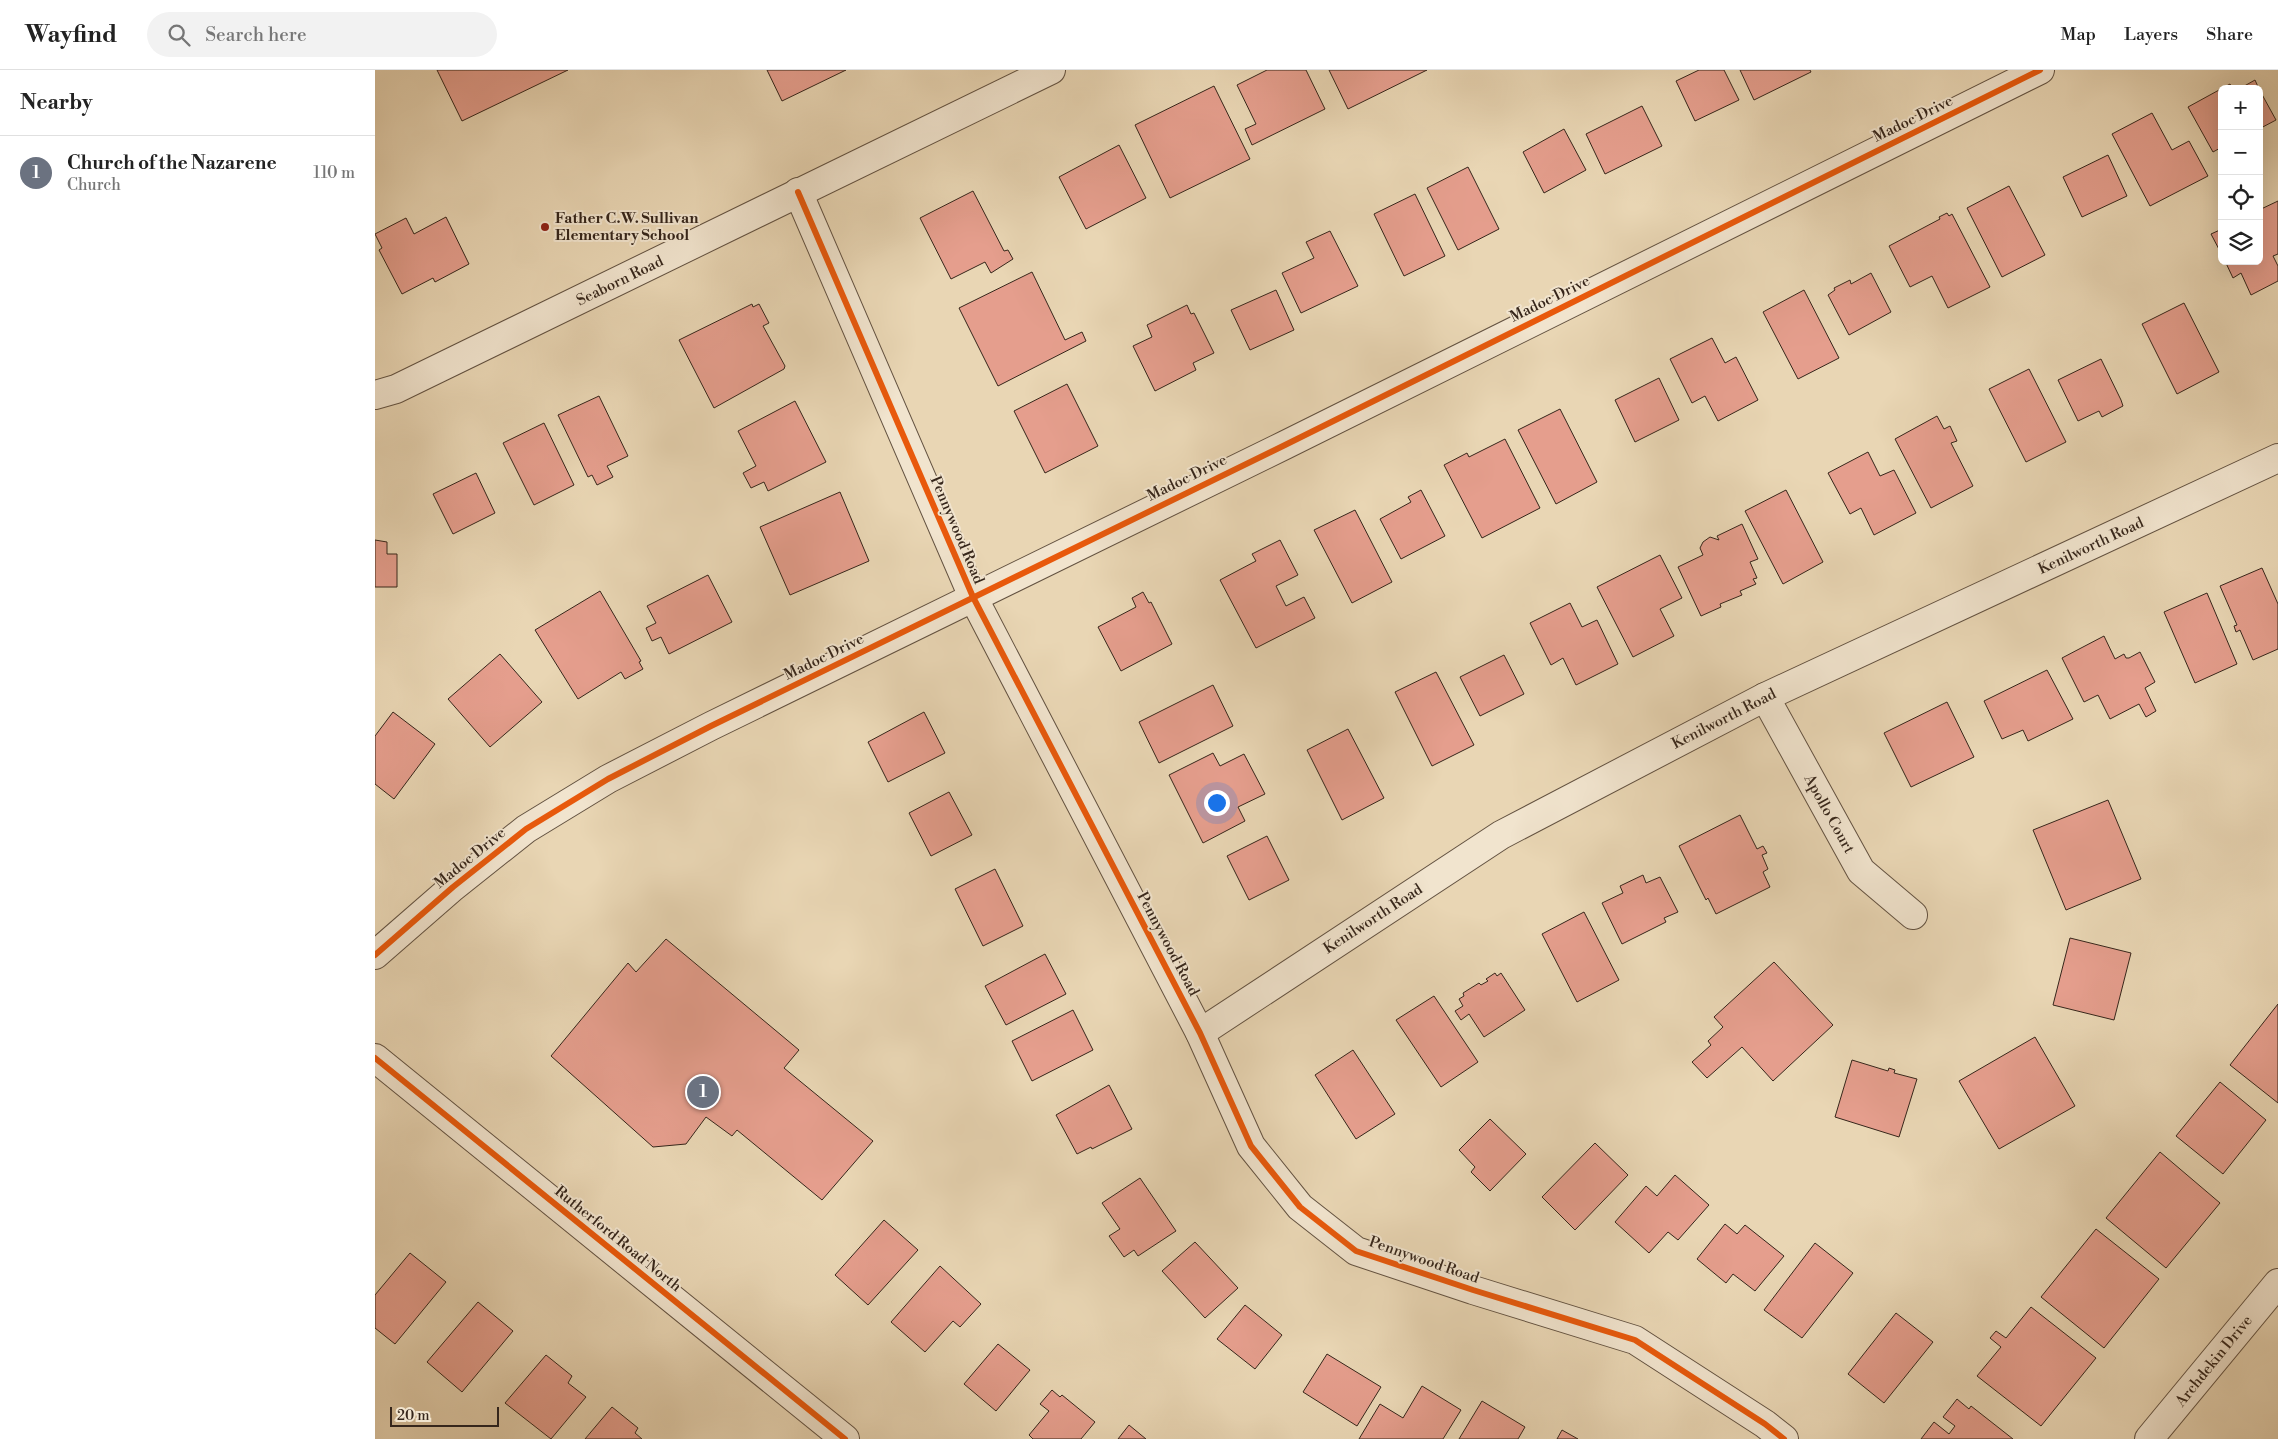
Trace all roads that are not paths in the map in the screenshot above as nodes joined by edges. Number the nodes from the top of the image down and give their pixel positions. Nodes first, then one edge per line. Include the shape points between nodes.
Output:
1 (1051, 70) edge
2 (2040, 70) edge
3 (798, 192) junction
4 (375, 395) edge
5 (2278, 458) edge
6 (973, 597) junction
7 (1765, 697) junction
8 (1913, 915) dead end
9 (375, 956) edge
10 (1200, 1033) junction
11 (375, 1058) edge
12 (2278, 1283) edge
13 (845, 1439) edge
14 (1784, 1439) edge
15 (2149, 1439) edge

1 - 3 street, Seaborn Road
2 - 6 street, Madoc Drive
3 - 4 street, Seaborn Road via 396,389
3 - 6 street, Pennywood Road
5 - 7 street, Kenilworth Road
6 - 9 street, Madoc Drive via 608,779 526,828
6 - 10 street, Pennywood Road
7 - 8 street, Apollo Court via 1861,871
7 - 10 street, Kenilworth Road via 1501,835
10 - 14 street, Pennywood Road via 1251,1146 1301,1207 1356,1251 1635,1340
11 - 13 street, Rutherford Road North
12 - 15 street, Archdekin Drive

